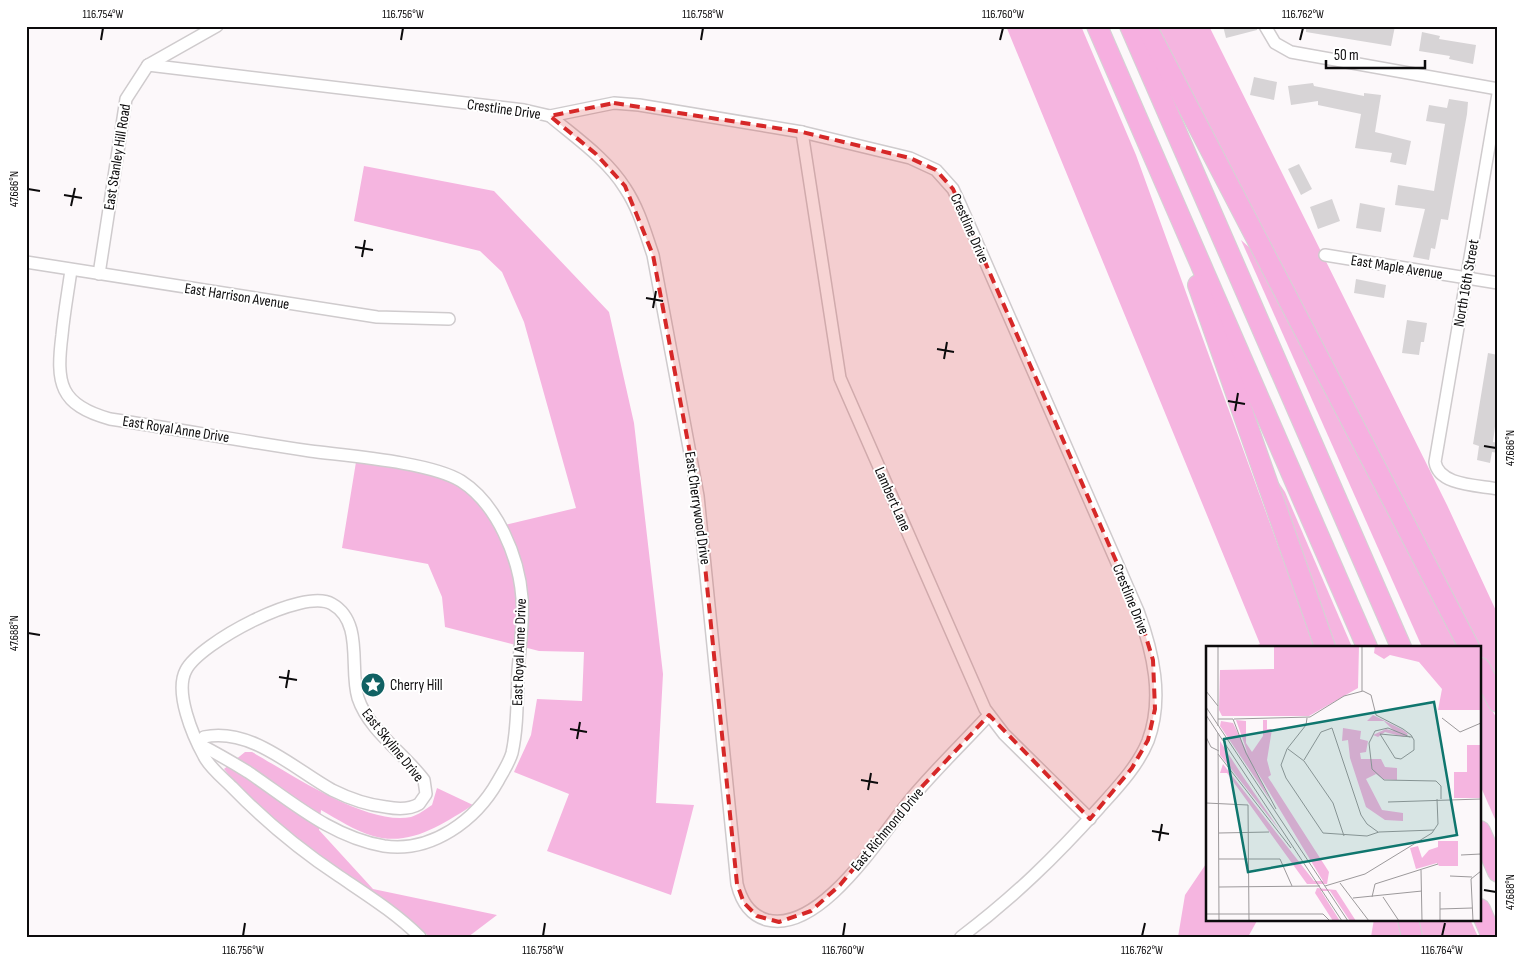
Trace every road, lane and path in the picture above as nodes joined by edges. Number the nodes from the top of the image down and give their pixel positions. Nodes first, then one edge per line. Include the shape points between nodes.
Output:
1 (217, 26) edge
2 (1097, 26) edge
3 (1130, 26) edge
4 (1146, 26) edge
5 (1265, 26) edge
6 (148, 65) junction
7 (1498, 89) edge
8 (1498, 94) edge
9 (550, 116) junction
10 (802, 132) junction
11 (1157, 162) junction
12 (1326, 255) dead end
13 (26, 262) edge
14 (71, 270) junction
15 (99, 274) junction
16 (1466, 278) junction
17 (1498, 283) edge
18 (449, 320) dead end
19 (1498, 489) edge
20 (1326, 646) edge
21 (1367, 646) edge
22 (1401, 646) edge
23 (1468, 646) edge
24 (1482, 672) edge
25 (1498, 702) edge
26 (989, 715) junction
27 (199, 744) junction
28 (1090, 819) junction
29 (1482, 836) edge
30 (1498, 872) edge
31 (1482, 914) edge
32 (1408, 920) edge
33 (773, 921) joint
34 (420, 937) edge
35 (961, 937) edge
36 (1412, 937) edge
37 (1492, 937) edge

1 - 6 street, East Stanley Hill Road
2 - 11 highway
3 - 22 highway
4 - 23 highway
5 - 7 street via 1274,43 1291,52
6 - 9 street, Crestline Drive via 524,110
6 - 15 street, East Stanley Hill Road via 126,99
8 - 16 street, North 16th Street
9 - 10 street, Crestline Drive via 614,103
9 - 33 street, East Cherrywood Drive via 596,154 625,186 653,255 698,496 737,884 749,910
10 - 26 street, Lambert Lane via 840,378
10 - 28 street, Crestline Drive via 922,162 936,170 953,189 1138,611 1156,678 1152,726 1132,768
11 - 20 highway via 1211,325
11 - 21 highway
12 - 16 street, East Maple Avenue
13 - 14 street, East Harrison Avenue
14 - 15 street, East Harrison Avenue
14 - 27 street, East Royal Anne Drive via 58,367 65,392 80,407 110,419 396,463 451,476 473,490 493,514 518,572 522,598 521,633 511,754 493,790 478,810 451,831 415,845 384,846 357,838 318,820 242,768
15 - 18 street, East Harrison Avenue via 378,317
16 - 17 street, East Maple Avenue
16 - 19 street, North 16th Street via 1435,462 1438,472 1446,479
24 - 25 highway
26 - 28 street, Lambert Lane
26 - 33 street, East Richmond Drive via 916,793 830,896 805,914 790,920
27 - 27 street, East Skyline Drive via 188,719 182,686 186,670 201,654 244,626 292,605 319,601 332,603 345,617 351,633 354,682 365,714 424,780 426,794 424,800 414,807 378,806 333,790 250,742 210,735
27 - 34 street, East Skyline Drive via 204,758 254,810 299,848 364,892
28 - 35 street, Crestline Drive via 1008,901
29 - 30 highway
31 - 37 highway
32 - 36 highway

